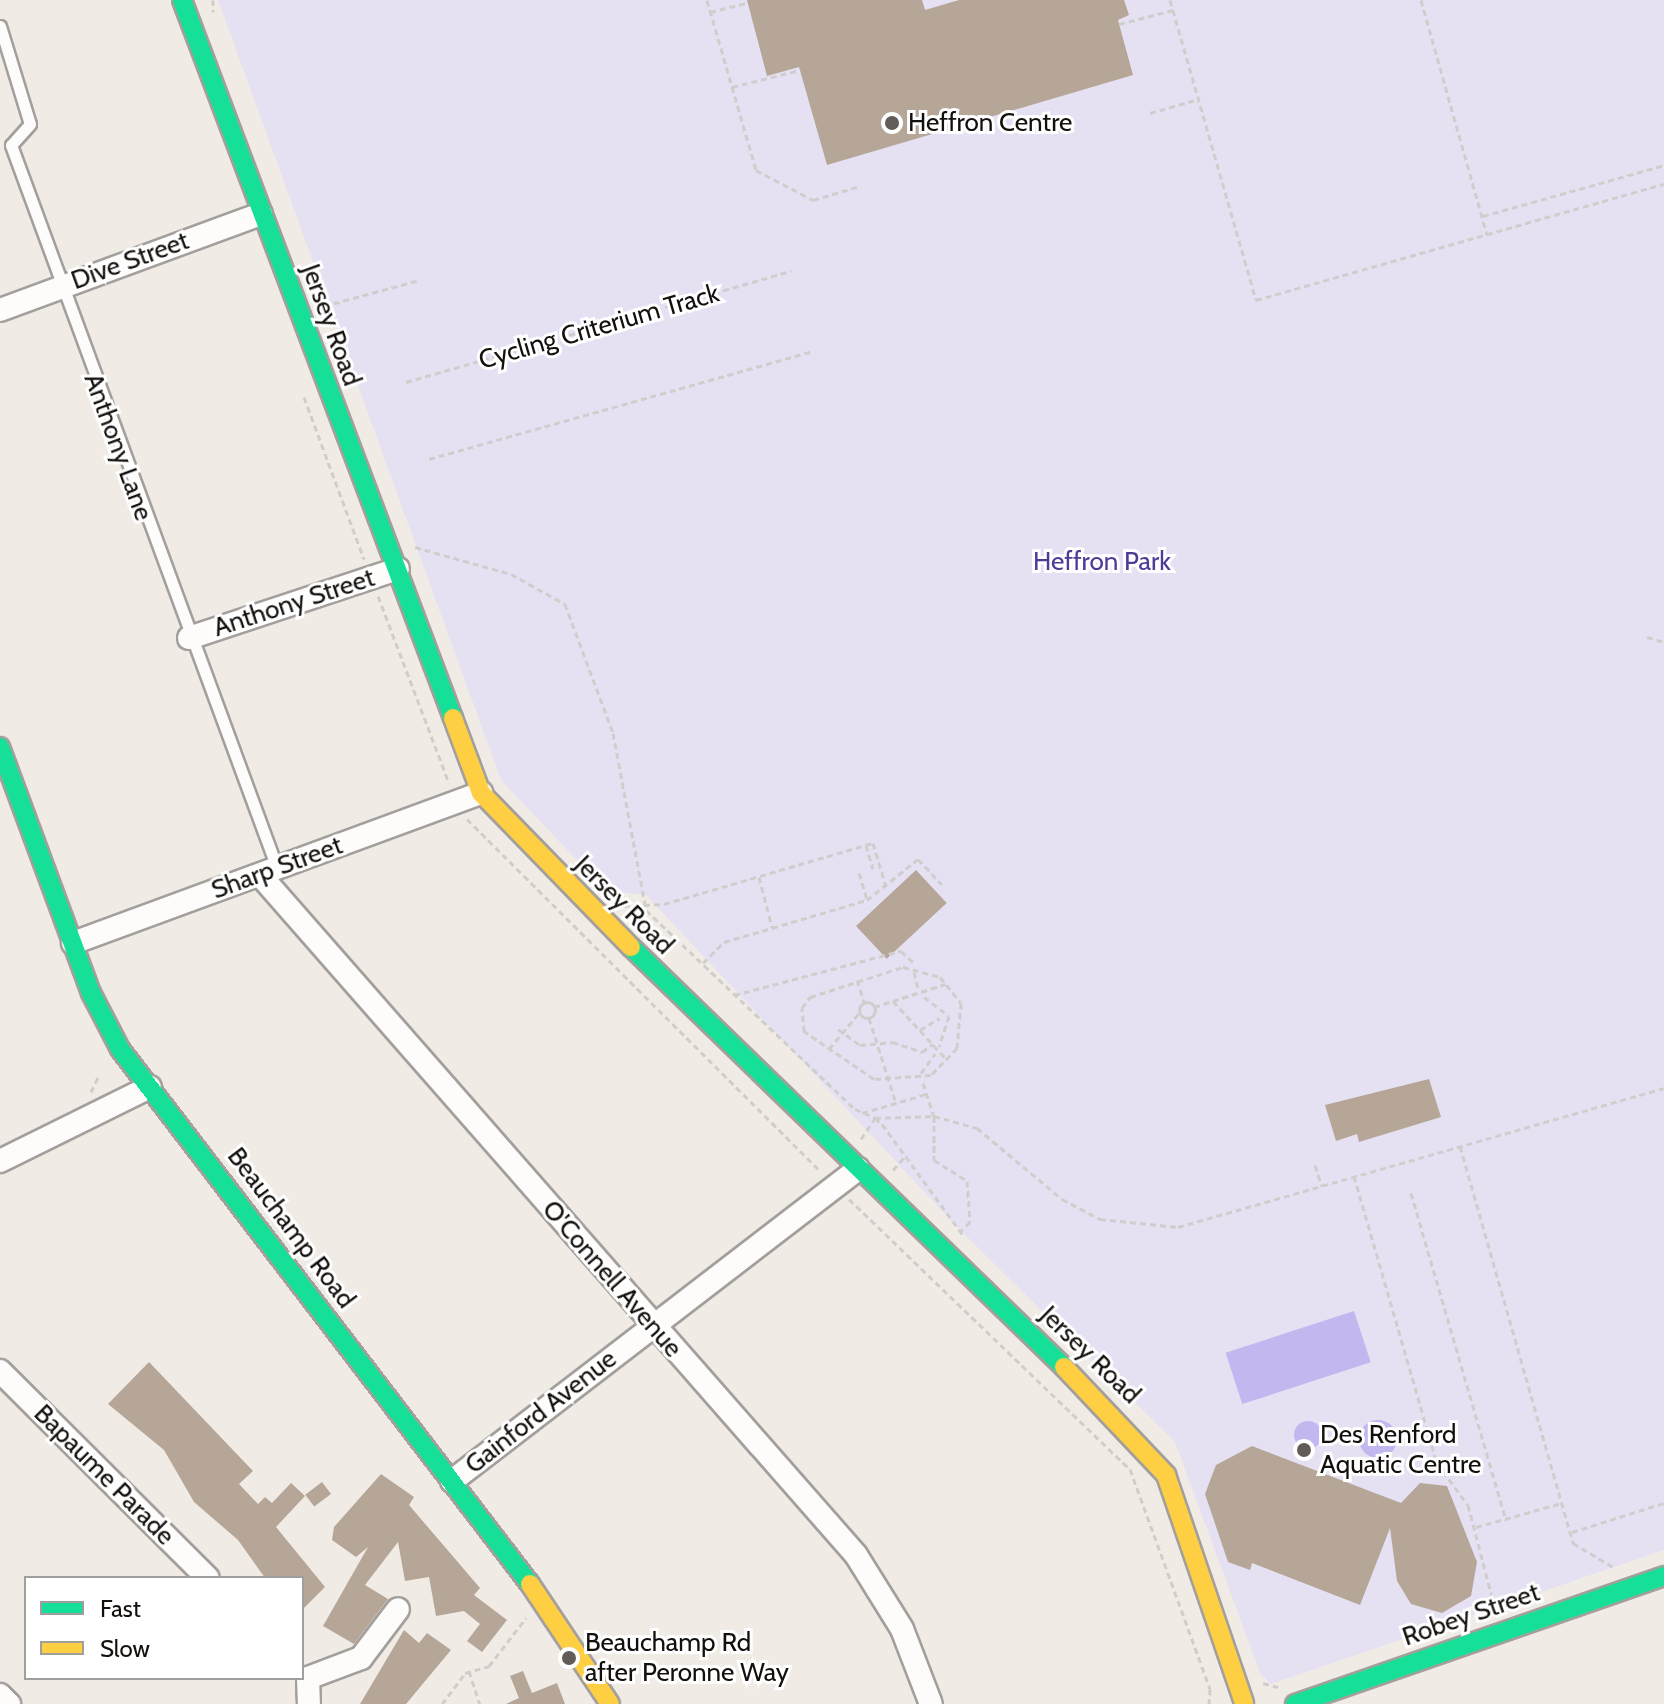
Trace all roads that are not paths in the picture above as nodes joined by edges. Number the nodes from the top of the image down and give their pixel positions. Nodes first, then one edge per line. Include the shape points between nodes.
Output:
1 (182, 0) edge
2 (0, 26) edge
3 (261, 214) junction
4 (59, 287) junction
5 (0, 310) edge
6 (398, 569) junction
7 (189, 638) junction
8 (0, 747) edge
9 (481, 793) junction
10 (268, 871) junction
11 (73, 943) junction
12 (150, 1087) junction
13 (0, 1161) edge
14 (858, 1169) junction
15 (653, 1325) junction
16 (0, 1371) edge
17 (452, 1481) junction
18 (206, 1576) edge
19 (1664, 1576) edge
20 (398, 1609) dead end
21 (305, 1675) edge
22 (0, 1695) edge
23 (9, 1704) edge
24 (309, 1704) edge
25 (610, 1704) edge
26 (931, 1704) edge
27 (1243, 1704) edge
28 (1250, 1704) edge
29 (1295, 1704) edge

1 - 3 street, Jersey Road
2 - 4 lane, Anthony Lane via 30,124 11,145
3 - 4 street, Dive Street
3 - 6 street, Jersey Road
4 - 5 street, Dive Street
4 - 7 lane, Anthony Lane
6 - 7 street, Anthony Street
6 - 9 street, Jersey Road
7 - 10 lane, Anthony Lane
8 - 11 street, Beauchamp Road
9 - 10 street, Sharp Street
9 - 14 street, Jersey Road
10 - 11 street, Sharp Street
10 - 15 street, O'Connell Avenue
11 - 12 street, Beauchamp Road via 103,1022
12 - 13 street
12 - 17 street, Beauchamp Road
14 - 15 street, Gainford Avenue
14 - 27 street, Jersey Road via 1157,1460
15 - 17 street, Gainford Avenue
15 - 26 street, O'Connell Avenue via 856,1555 902,1629
16 - 18 street, Bapaume Parade
17 - 25 street, Beauchamp Road via 584,1657
19 - 29 street, Robey Street
20 - 21 street via 361,1658
21 - 24 street
22 - 23 street
27 - 28 street

